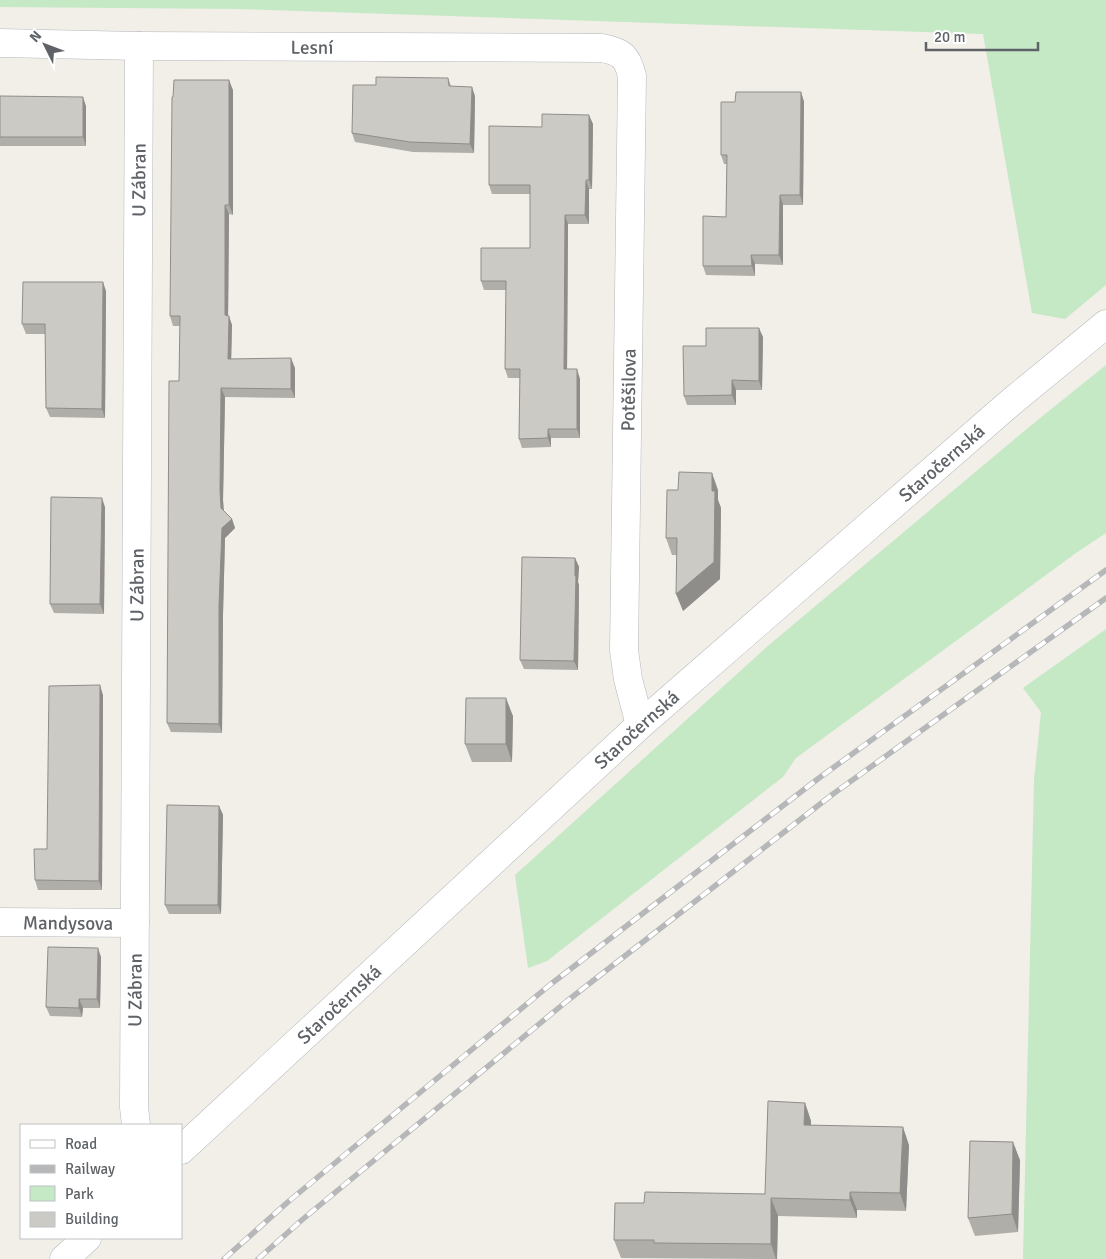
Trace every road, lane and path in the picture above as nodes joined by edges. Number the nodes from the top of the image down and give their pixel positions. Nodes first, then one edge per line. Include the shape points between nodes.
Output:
1 (0, 43) edge
2 (139, 46) junction
3 (623, 55) joint
4 (1106, 324) edge
5 (640, 725) junction
6 (0, 922) edge
7 (135, 923) junction
8 (136, 1124) edge
9 (182, 1149) edge
10 (86, 1239) edge
11 (64, 1259) edge

1 - 2 street, Lesní
2 - 3 street, Lesní via 602,48
2 - 7 street, U Zábran
3 - 5 street, Potěšilova via 632,76 624,650
4 - 5 street, Staročernská via 1010,403
5 - 9 street, Staročernská
6 - 7 street, Mandysova
7 - 8 street, U Zábran
10 - 11 street

